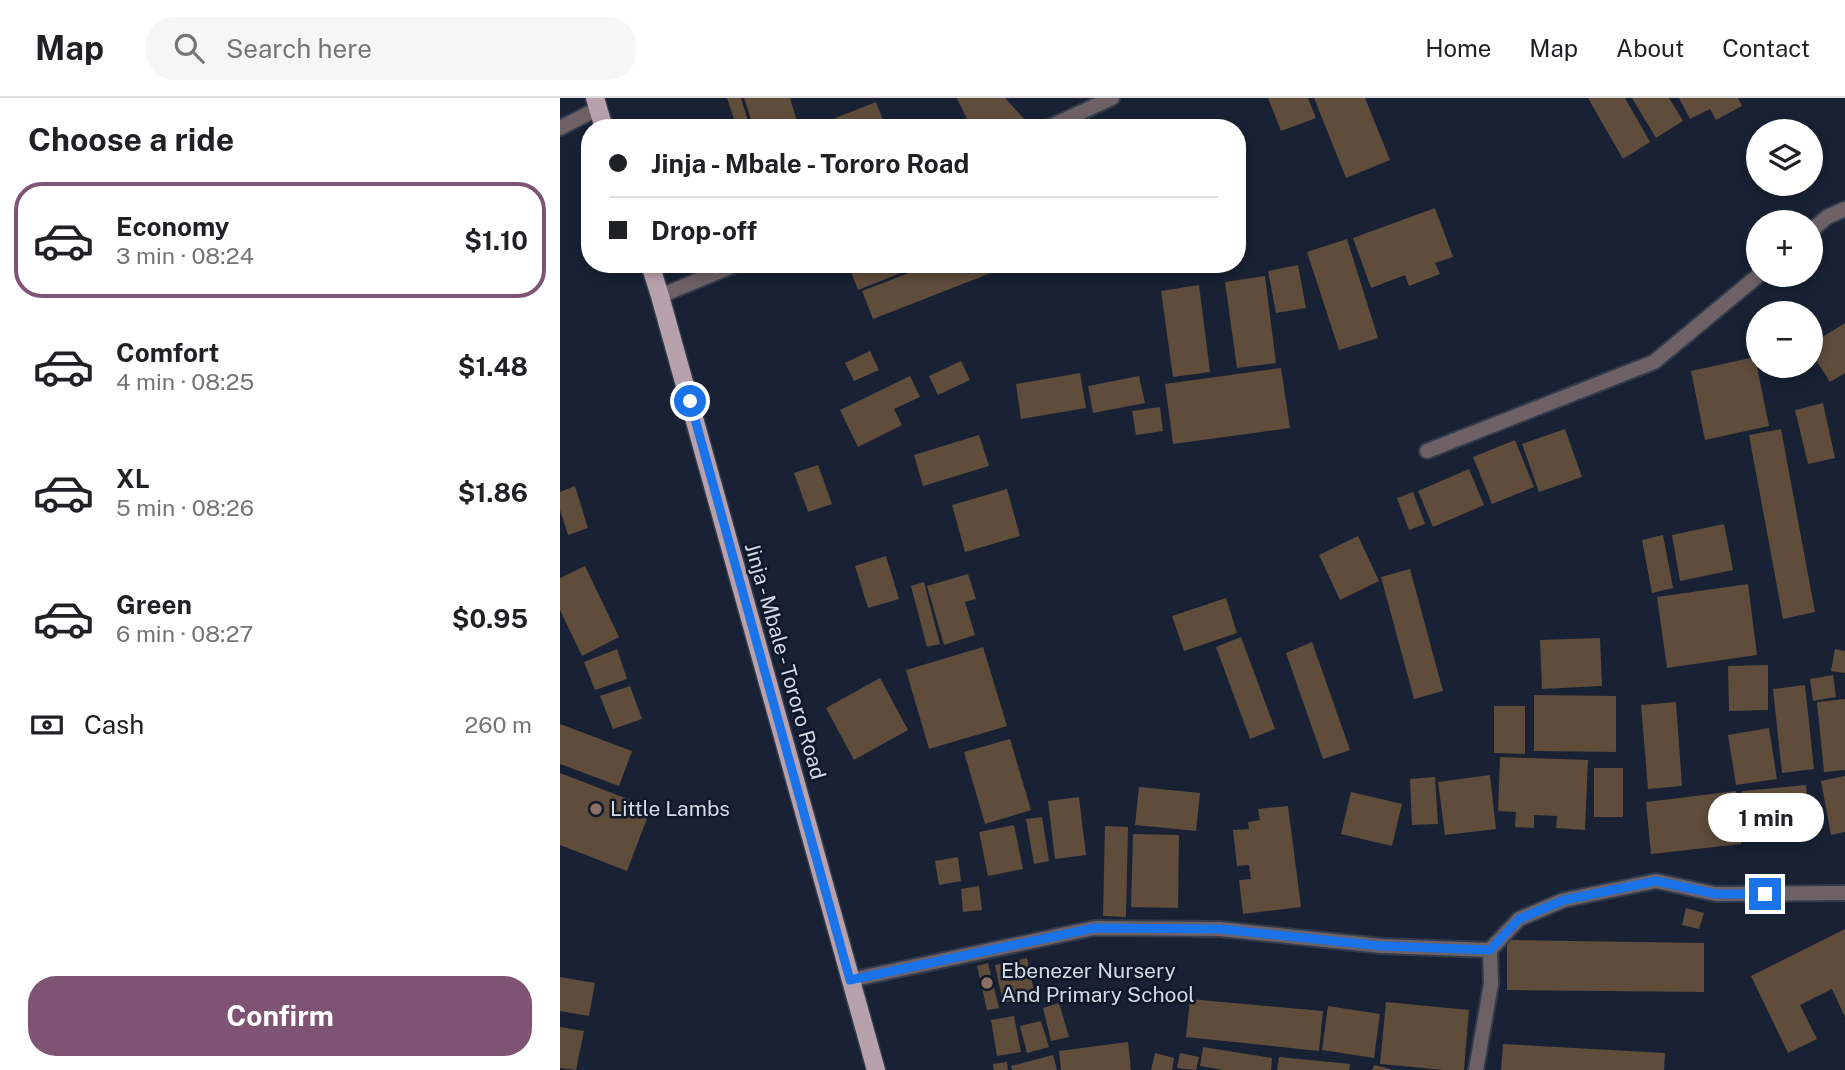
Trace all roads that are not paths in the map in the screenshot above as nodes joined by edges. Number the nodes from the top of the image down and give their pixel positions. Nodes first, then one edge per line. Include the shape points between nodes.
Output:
1 (1112, 98) edge
2 (596, 103) edge
3 (1066, 119) edge
4 (560, 128) edge
5 (1845, 209) edge
6 (1823, 221) edge
7 (653, 273) edge
8 (715, 273) edge
9 (1746, 286) edge
10 (660, 296) junction
11 (1427, 451) dead end
12 (1843, 896) edge
13 (1490, 950) junction
14 (850, 980) junction
15 (876, 1070) edge
16 (1476, 1070) edge

1 - 3 street
2 - 4 street
5 - 6 street
7 - 10 main road, Jinja - Mbale - Tororo Road
8 - 10 street
9 - 11 street via 1654,362
10 - 14 main road, Jinja - Mbale - Tororo Road
12 - 13 street via 1716,894 1656,881 1564,900 1519,919
13 - 14 street via 1382,946 1220,929 1094,928
13 - 16 street via 1491,984
14 - 15 main road, Jinja - Mbale - Tororo Road

